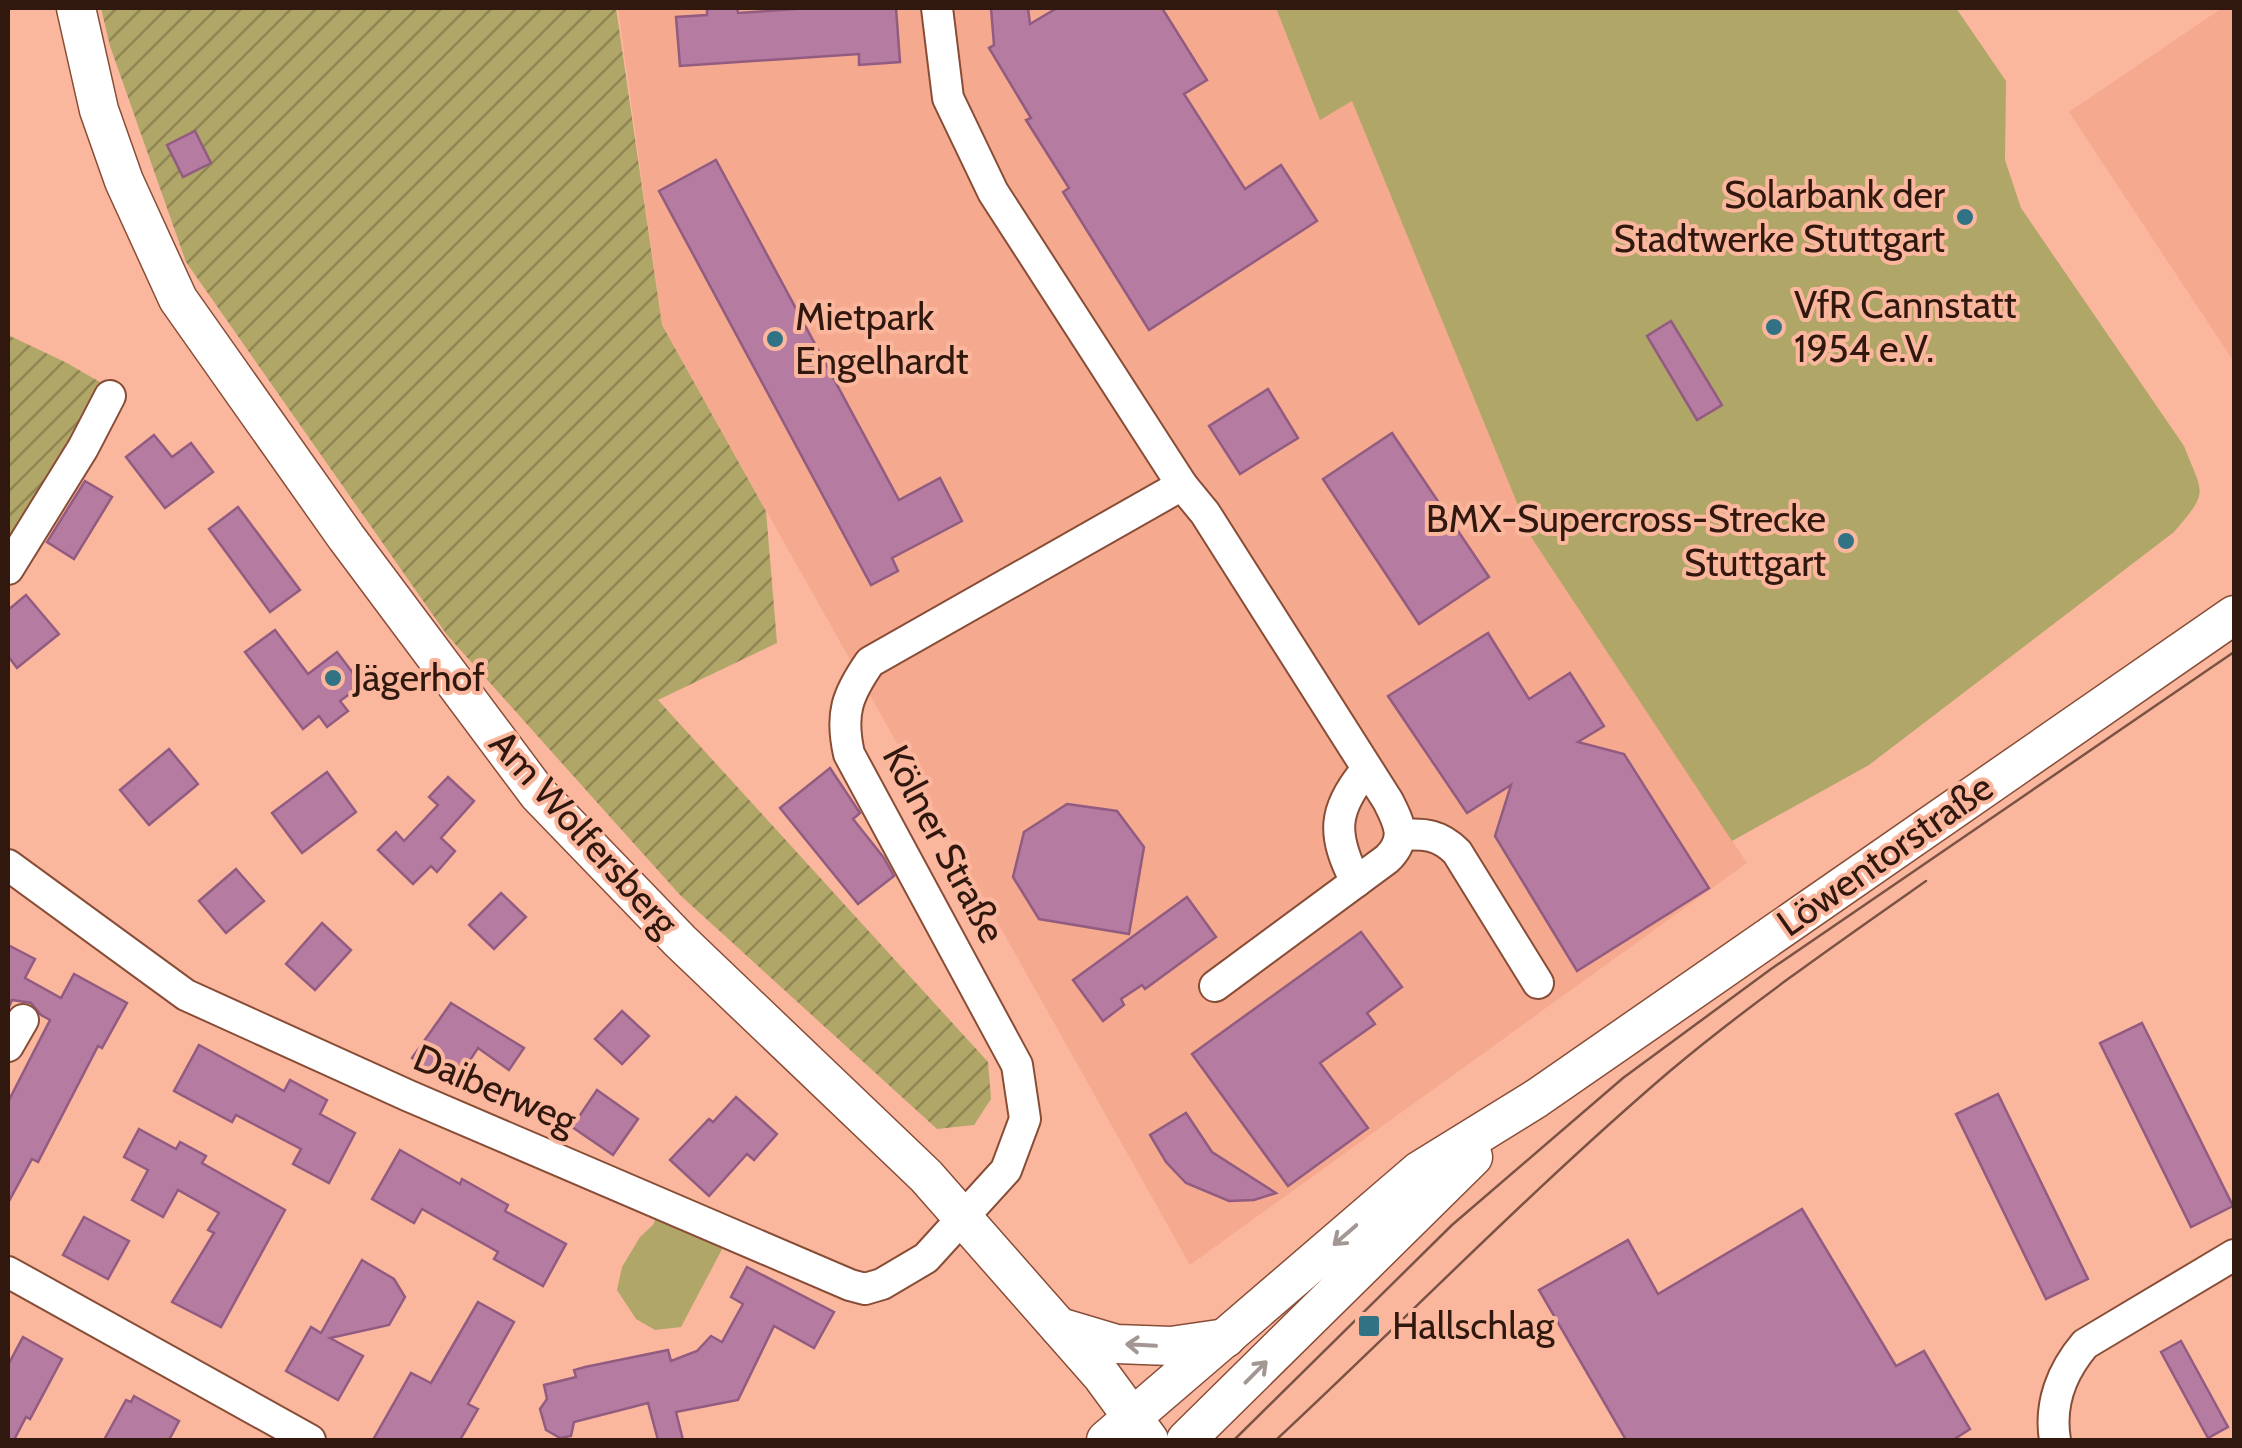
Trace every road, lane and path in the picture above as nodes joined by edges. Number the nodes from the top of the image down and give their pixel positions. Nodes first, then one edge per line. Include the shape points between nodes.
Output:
1 (76, 8) edge
2 (937, 8) edge
3 (110, 396) dead end
4 (1182, 485) junction
5 (8, 570) edge
6 (2234, 615) edge
7 (1367, 769) junction
8 (1402, 835) junction
9 (8, 864) edge
10 (1356, 882) junction
11 (1538, 984) dead end
12 (1216, 986) dead end
13 (1538, 1098) junction
14 (965, 1218) junction
15 (2234, 1256) edge
16 (8, 1272) edge
17 (1059, 1327) junction
18 (1226, 1338) junction
19 (1129, 1433) edge
20 (310, 1440) edge
21 (1186, 1440) edge
22 (2055, 1440) edge

1 - 14 main road, Am Wolfersberg via 124,182 178,299 346,537 538,794
2 - 4 street via 948,98 992,192
3 - 5 street
4 - 7 street
4 - 14 street, Kölner Straße via 870,662 851,688 843,727 849,754 1016,1065 1025,1120 1006,1170
6 - 13 main road, Löwentorstraße
7 - 8 street
7 - 10 street via 1341,807 1337,837
8 - 10 street via 1396,851
8 - 11 street via 1430,835 1457,852
9 - 14 street, Daiberweg via 186,995 850,1285 865,1289 906,1272
10 - 12 street
13 -> 18 main road, Löwentorstraße via 1418,1171
21 -> 13 main road, Löwentorstraße
14 - 17 main road, Am Wolfersberg
15 - 22 street via 2086,1344 2059,1383
16 - 20 street
18 -> 17 main road via 1116,1344
17 - 19 main road, Am Wolfersberg
18 - 19 main road, Löwentorstraße

